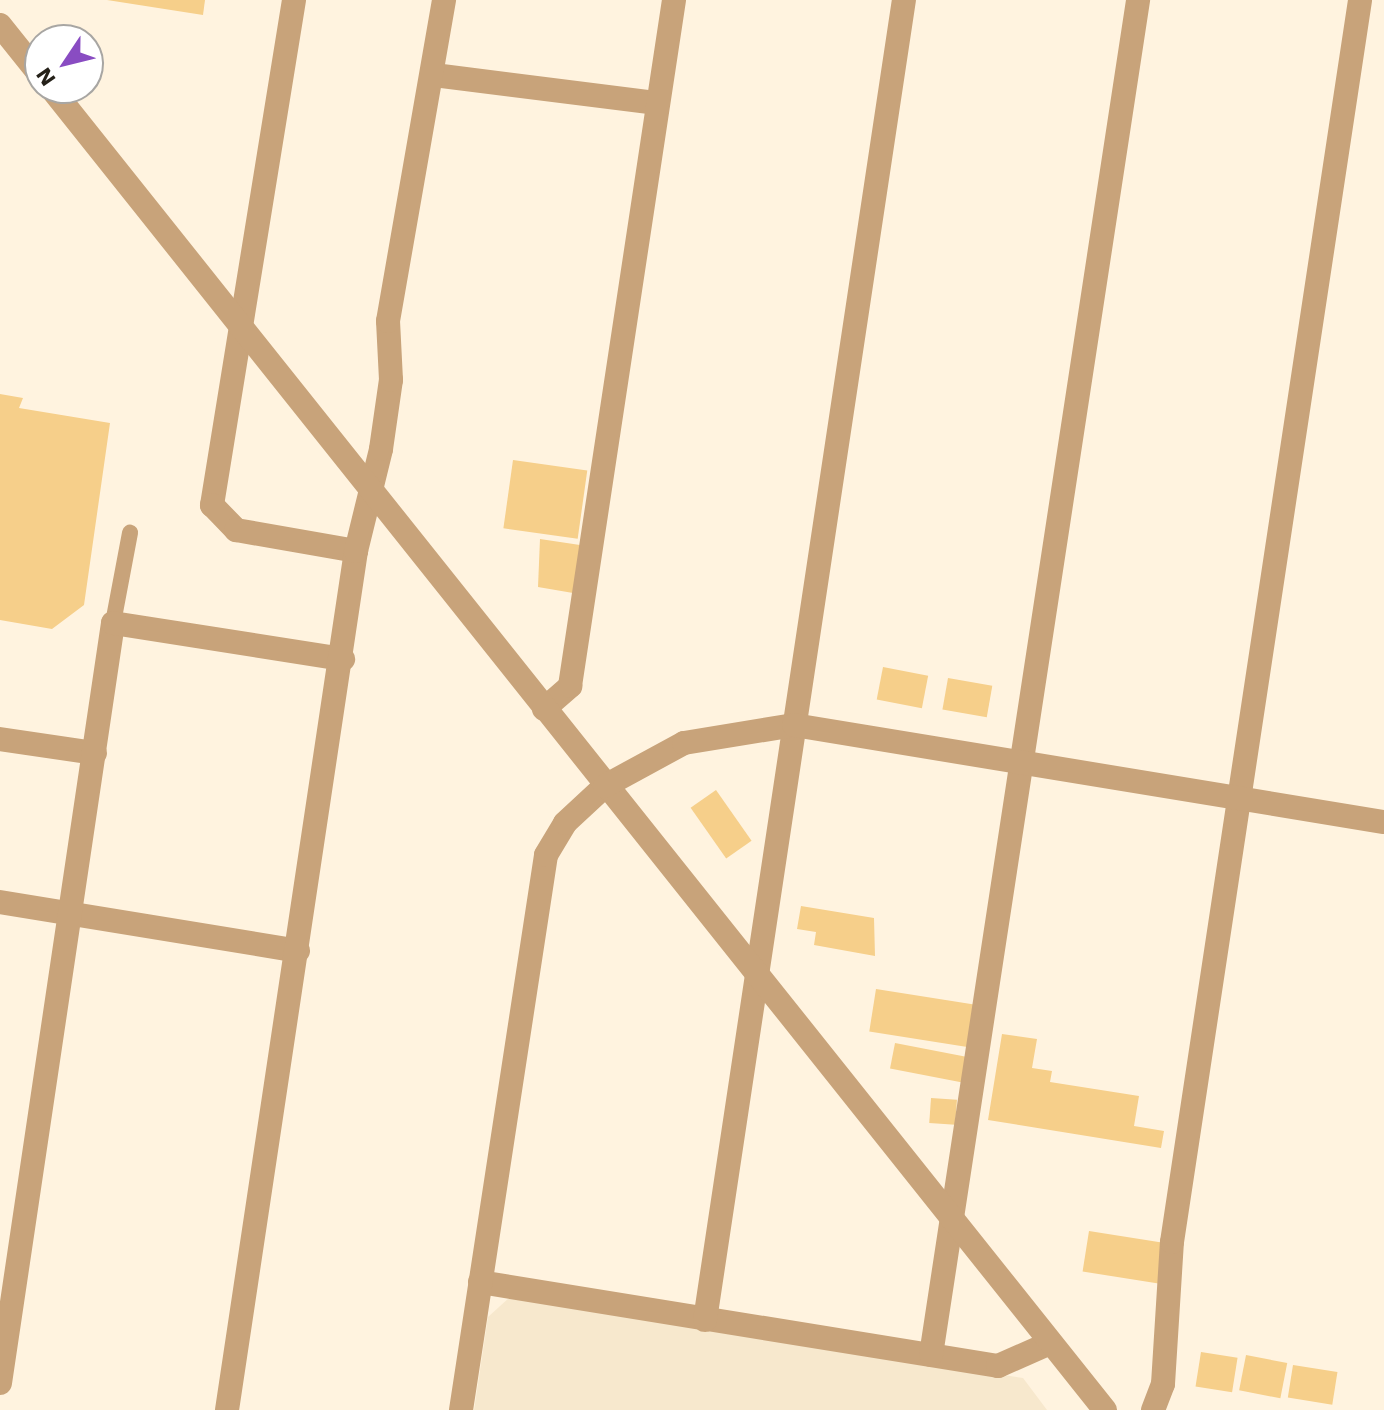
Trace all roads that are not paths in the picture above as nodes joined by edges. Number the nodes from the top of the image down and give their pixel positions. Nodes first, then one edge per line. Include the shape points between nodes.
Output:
1 (294, 0) edge
2 (444, 0) edge
3 (674, 0) edge
4 (904, 0) edge
5 (1138, 0) edge
6 (1360, 0) edge
7 (0, 25) edge
8 (24, 55) edge
9 (434, 75) junction
10 (657, 103) junction
11 (64, 104) edge
12 (240, 326) junction
13 (372, 493) junction
14 (130, 533) dead end
15 (356, 551) junction
16 (113, 623) junction
17 (343, 659) junction
18 (544, 709) junction
19 (794, 725) junction
20 (0, 739) edge
21 (95, 753) junction
22 (1025, 760) junction
23 (605, 786) junction
24 (1241, 794) junction
25 (1384, 822) edge
26 (0, 902) edge
27 (75, 912) junction
28 (298, 951) junction
29 (759, 981) junction
30 (952, 1223) junction
31 (8, 1268) edge
32 (480, 1282) junction
33 (705, 1320) junction
34 (1050, 1343) junction
35 (931, 1355) junction
36 (0, 1383) edge
37 (227, 1410) edge
38 (461, 1410) edge
39 (1105, 1410) edge
40 (1153, 1410) edge

1 - 12 street
2 - 9 street
3 - 10 street
4 - 19 street
5 - 22 street
6 - 24 street
7 - 8 street
9 - 10 street
9 - 13 street via 388,321 391,380
10 - 18 street via 570,686
11 - 12 street
12 - 13 street
12 - 15 street via 212,505 236,530
13 - 15 street
13 - 18 street
14 - 16 lane
15 - 17 street
16 - 17 street
16 - 21 street
17 - 28 street
18 - 23 street
19 - 22 street
19 - 23 street via 684,743
19 - 29 street
20 - 21 street
21 - 27 street
22 - 24 street
22 - 30 street
23 - 29 street
23 - 32 street via 565,823 546,855
24 - 25 street
24 - 40 street via 1172,1242 1163,1384
26 - 27 street
27 - 28 street
27 - 31 street
28 - 37 street
29 - 30 street
29 - 33 street
30 - 34 street
30 - 35 street
31 - 36 street
32 - 33 street
32 - 38 street
33 - 35 street
34 - 35 street via 998,1366
34 - 39 street

